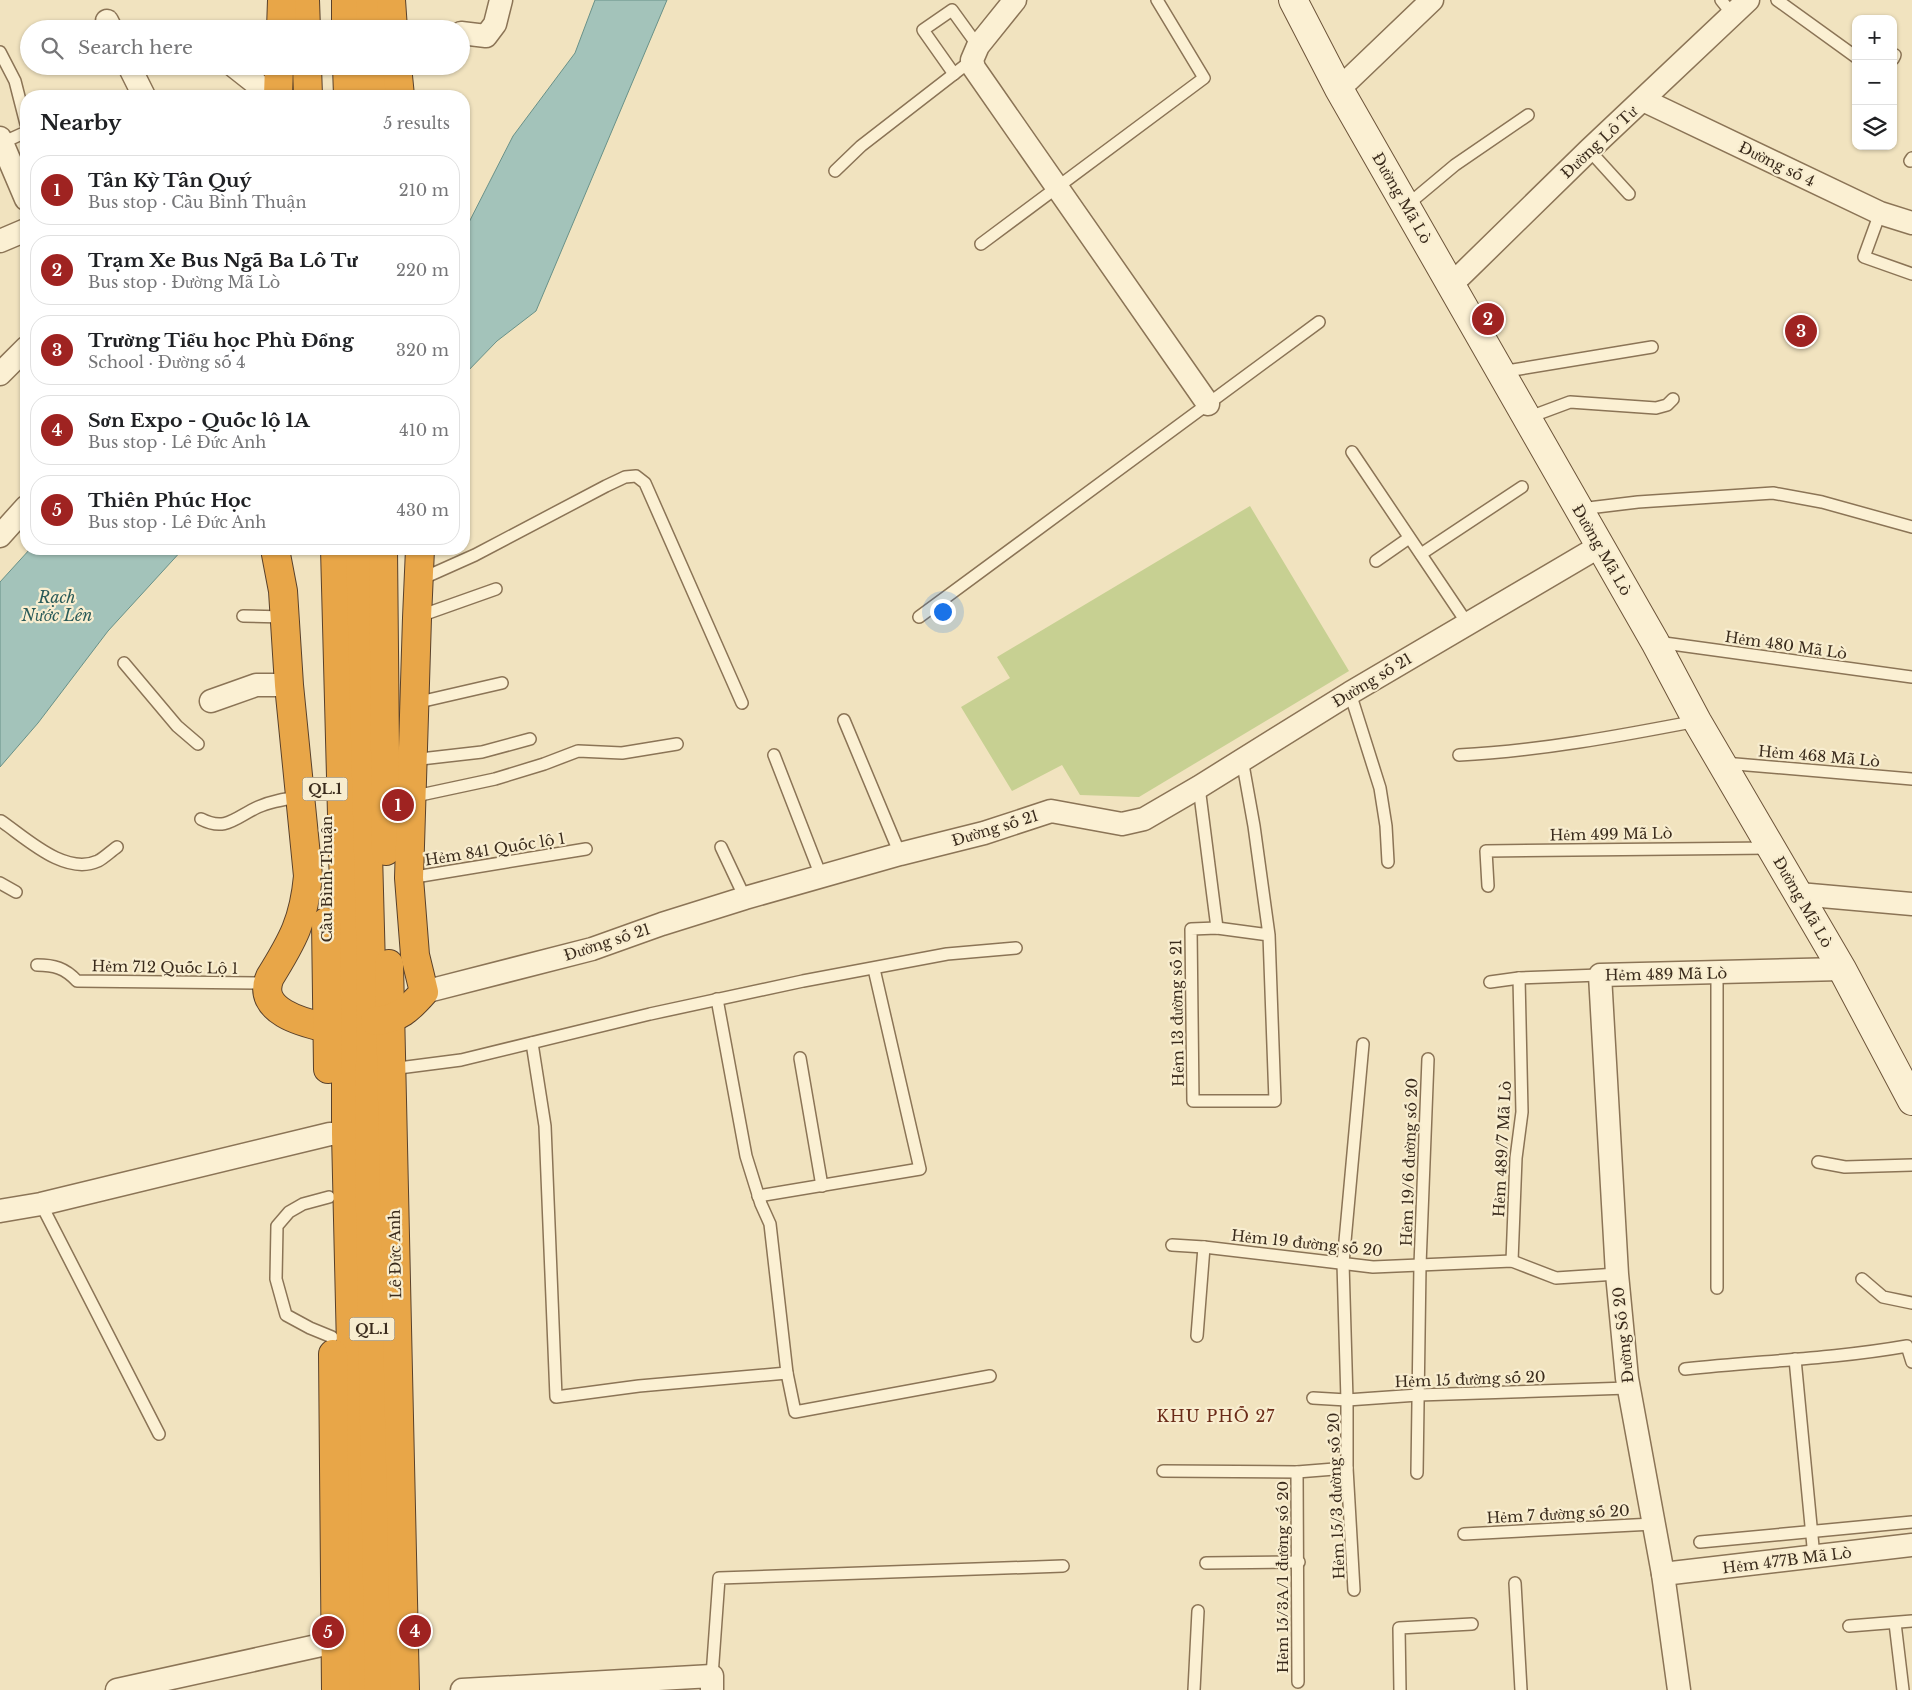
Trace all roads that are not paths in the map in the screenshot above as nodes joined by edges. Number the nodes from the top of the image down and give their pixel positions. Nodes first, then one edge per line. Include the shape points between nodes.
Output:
1 (282, 0) edge
2 (305, 0) edge
3 (322, 0) edge
4 (346, 0) edge
5 (370, 0) edge
6 (391, 0) edge
7 (501, 0) edge
8 (1016, 0) edge
9 (1157, 0) edge
10 (1292, 0) edge
11 (1432, 0) edge
12 (1777, 0) edge
13 (1734, 5) edge
14 (281, 20) edge
15 (306, 20) edge
16 (322, 20) edge
17 (346, 20) edge
18 (371, 20) edge
19 (392, 20) edge
20 (470, 35) edge
21 (0, 52) edge
22 (975, 53) junction
23 (1852, 54) edge
24 (954, 74) junction
25 (134, 75) edge
26 (245, 75) edge
27 (279, 75) edge
28 (307, 75) edge
29 (324, 75) edge
30 (347, 75) edge
31 (372, 75) edge
32 (398, 75) edge
33 (1339, 89) junction
34 (141, 90) edge
35 (264, 90) edge
36 (278, 90) edge
37 (308, 90) edge
38 (324, 90) edge
39 (348, 90) edge
40 (373, 90) edge
41 (399, 90) edge
42 (1643, 100) junction
43 (20, 101) edge
44 (1528, 116) dead end
45 (20, 134) edge
46 (1, 140) edge
47 (1589, 150) junction
48 (835, 172) dead end
49 (20, 185) edge
50 (1058, 187) junction
51 (1629, 194) dead end
52 (1406, 206) junction
53 (1880, 213) junction
54 (1912, 223) edge
55 (20, 233) edge
56 (0, 241) edge
57 (981, 244) dead end
58 (1912, 274) edge
59 (1451, 285) junction
60 (1319, 322) dead end
61 (1652, 347) dead end
62 (20, 354) edge
63 (1501, 372) junction
64 (0, 374) edge
65 (1674, 398) dead end
66 (1208, 404) junction
67 (1527, 418) junction
68 (1352, 452) dead end
69 (1522, 487) dead end
70 (1579, 509) junction
71 (20, 514) edge
72 (1912, 527) edge
73 (0, 536) edge
74 (1409, 538) junction
75 (1600, 546) junction
76 (1421, 554) junction
77 (276, 555) edge
78 (322, 555) edge
79 (335, 555) edge
80 (360, 555) edge
81 (383, 555) edge
82 (420, 555) edge
83 (1376, 561) dead end
84 (419, 580) junction
85 (496, 589) dead end
86 (243, 616) dead end
87 (285, 617) junction
88 (918, 617) dead end
89 (417, 618) junction
90 (1466, 623) junction
91 (1655, 642) junction
92 (124, 664) dead end
93 (1912, 677) edge
94 (502, 683) dead end
95 (289, 685) junction
96 (1350, 693) junction
97 (211, 701) dead end
98 (415, 703) junction
99 (742, 704) dead end
100 (844, 720) dead end
101 (1698, 721) junction
102 (530, 739) dead end
103 (198, 744) dead end
104 (677, 744) dead end
105 (774, 755) dead end
106 (1459, 755) dead end
107 (1242, 759) junction
108 (412, 760) junction
109 (1724, 764) junction
110 (1912, 779) edge
111 (1198, 787) junction
112 (411, 796) junction
113 (299, 797) junction
114 (201, 819) dead end
115 (1, 821) edge
116 (117, 847) dead end
117 (721, 847) dead end
118 (1772, 848) junction
119 (586, 849) dead end
120 (900, 854) junction
121 (1388, 862) dead end
122 (821, 876) junction
123 (409, 878) junction
124 (0, 883) edge
125 (1488, 886) dead end
126 (16, 892) dead end
127 (1798, 894) junction
128 (745, 898) junction
129 (1912, 904) edge
130 (1217, 928) junction
131 (1269, 935) junction
132 (1016, 948) dead end
133 (37, 965) dead end
134 (358, 967) junction
135 (874, 969) junction
136 (1842, 969) junction
137 (1717, 973) junction
138 (1600, 975) junction
139 (1519, 978) junction
140 (1490, 982) dead end
141 (267, 983) junction
142 (424, 992) junction
143 (717, 999) junction
144 (381, 1020) junction
145 (327, 1028) junction
146 (532, 1043) junction
147 (1363, 1044) dead end
148 (800, 1058) dead end
149 (1428, 1059) dead end
150 (391, 1070) junction
151 (1912, 1100) edge
152 (338, 1134) junction
153 (1818, 1162) dead end
154 (1912, 1165) edge
155 (822, 1186) junction
156 (758, 1196) junction
157 (329, 1197) junction
158 (41, 1204) junction
159 (0, 1211) edge
160 (1172, 1245) dead end
161 (1204, 1247) junction
162 (1512, 1261) junction
163 (1343, 1263) junction
164 (1420, 1265) junction
165 (1617, 1274) junction
166 (1862, 1279) dead end
167 (1718, 1288) dead end
168 (1912, 1303) edge
169 (1197, 1336) dead end
170 (332, 1337) junction
171 (1795, 1359) junction
172 (1912, 1362) edge
173 (1685, 1369) dead end
174 (787, 1373) junction
175 (990, 1376) dead end
176 (1628, 1388) junction
177 (1418, 1395) junction
178 (1312, 1398) dead end
179 (1347, 1400) junction
180 (159, 1434) dead end
181 (1347, 1468) junction
182 (1163, 1471) dead end
183 (1297, 1472) junction
184 (1418, 1473) dead end
185 (345, 1490) junction
186 (1912, 1522) edge
187 (1653, 1524) junction
188 (1812, 1532) junction
189 (1464, 1534) dead end
190 (1700, 1542) dead end
191 (1912, 1545) edge
192 (1814, 1557) junction
193 (1298, 1562) junction
194 (1206, 1563) dead end
195 (1063, 1566) dead end
196 (1663, 1574) junction
197 (1515, 1582) dead end
198 (1354, 1590) dead end
199 (1198, 1611) dead end
200 (1912, 1621) edge
201 (1895, 1623) junction
202 (1472, 1624) dead end
203 (1848, 1626) dead end
204 (347, 1642) junction
205 (1298, 1682) dead end
206 (712, 1683) edge
207 (608, 1686) edge
208 (117, 1690) edge
209 (336, 1690) edge
210 (359, 1690) edge
211 (380, 1690) edge
212 (404, 1690) edge
213 (462, 1690) edge
214 (1194, 1690) edge
215 (1400, 1690) edge
216 (1521, 1690) edge
217 (1679, 1690) edge
218 (1903, 1690) edge

1 - 14 highway
2 - 15 highway
3 - 16 highway
4 - 17 highway
5 - 18 highway
6 - 19 highway
7 - 20 street via 495,24 486,36
8 - 22 street
9 - 50 lane via 1204,78
10 - 33 main road, Đường Mã Lò
11 - 33 street
12 - 23 lane
13 - 42 street, Đường Lô Tư
21 - 43 lane via 15,81
22 - 24 lane
22 - 24 lane via 952,10 923,30
22 - 50 street via 974,68
24 - 48 lane via 861,146
25 - 34 street
26 - 35 street
27 - 36 highway
28 - 37 highway
29 - 38 highway
30 - 39 highway
31 - 40 highway
32 - 41 highway
33 - 52 main road, Đường Mã Lò
42 - 47 street, Đường Lô Tư
42 - 53 street, Đường số 4
44 - 52 lane via 1455,165
45 - 46 lane
46 - 49 street
47 - 51 lane
47 - 59 street, Đường Lô Tư
50 - 57 lane
50 - 66 street
52 - 59 main road, Đường Mã Lò
53 - 54 street, Đường số 4
53 - 58 lane via 1864,257
55 - 56 street
59 - 63 main road, Đường Mã Lò
60 - 66 lane
61 - 63 lane
62 - 64 street
63 - 67 main road, Đường Mã Lò
65 - 67 lane via 1667,405 1656,408 1570,402
66 - 88 lane
67 - 70 main road, Đường Mã Lò
68 - 74 lane
69 - 76 lane
70 - 72 lane via 1773,493 1822,502
70 - 75 main road, Đường Mã Lò
71 - 73 street
74 - 76 lane
74 - 83 lane
75 - 90 street, Đường số 21
75 - 91 main road, Đường Mã Lò
76 - 90 lane
77 - 87 highway
78 - 145 highway, Cầu Bình Thuận / QL.1
79 - 134 highway, Cầu Bình Thuận / QL.1
80 - 134 highway, QL.1
81 - 144 highway, Lê Đức Anh / QL.1 via 387,908
82 - 84 highway
84 - 89 highway
84 - 99 lane via 475,555 612,483 636,476 644,483
85 - 89 lane
86 - 87 lane
87 - 95 highway
89 - 98 highway
90 - 96 street, Đường số 21
91 - 93 lane, Hẻm 480 Mã Lò
91 - 101 main road, Đường Mã Lò
92 - 103 lane
94 - 98 lane
95 - 97 street via 256,685
95 - 113 highway
96 - 107 street, Đường số 21
96 - 121 lane via 1380,788
98 - 108 highway
100 - 120 lane
101 - 106 lane via 1508,752
101 - 109 main road, Đường Mã Lò
102 - 108 lane via 482,752
104 - 112 lane via 622,753 578,751 495,779
105 - 122 lane
107 - 111 street, Đường số 21
107 - 131 lane
108 - 112 highway
109 - 110 lane, Hẻm 468 Mã Lò
109 - 118 main road, Đường Mã Lò
111 - 120 street, Đường số 21 via 1144,819 1122,824 1051,811 984,833
111 - 130 lane
112 - 123 highway
113 - 114 lane via 280,799 232,822 212,825
113 - 141 highway via 308,876 305,902 291,943
115 - 116 lane via 57,859 77,865 97,861
117 - 128 lane
118 - 125 lane, Hẻm 499 Mã Lò via 1486,851
118 - 127 main road, Đường Mã Lò
119 - 123 lane, Hẻm 841 Quốc lộ 1
120 - 122 street, Đường số 21
122 - 128 street, Đường số 21
123 - 142 highway via 415,955
124 - 126 lane
127 - 129 street
127 - 136 main road, Đường Mã Lò
128 - 142 street, Đường số 21 via 592,949
130 - 131 lane
130 - 131 lane, Hẻm 13 đường số 21 via 1191,929 1193,1101 1275,1101
132 - 135 lane via 947,954
133 - 141 lane, Hẻm 712 Quốc Lộ 1 via 53,965 67,971 77,981
134 - 144 highway, Lê Đức Anh / QL.1
134 - 152 highway, QL.1
135 - 143 lane
135 - 155 lane via 920,1169
136 - 137 street, Hẻm 489 Mã Lò
136 - 151 main road, Đường Mã Lò
137 - 138 street, Hẻm 489 Mã Lò
137 - 167 lane
138 - 139 lane, Hẻm 489 Mã Lò
138 - 165 street, Đường Số 20
139 - 140 lane, Hẻm 489 Mã Lò
139 - 162 lane, Hẻm 489/7 Mã Lò via 1522,1112 1516,1158
141 - 145 highway via 270,997 284,1014 297,1021
142 - 144 highway via 414,1002
143 - 146 lane
143 - 156 lane via 746,1156
144 - 150 highway, Lê Đức Anh / QL.1
144 - 211 highway, Lê Đức Anh / QL.1 via 369,1168
145 - 152 highway, QL.1
146 - 150 lane via 461,1060
146 - 174 lane via 545,1126 556,1397
147 - 163 lane, Hẻm 15/3 đường số 20
148 - 155 lane
149 - 164 lane, Hẻm 19/6 đường số 20
150 - 212 highway, Lê Đức Anh / QL.1
152 - 157 highway, QL.1
152 - 158 street
152 - 185 highway, QL.1
153 - 154 lane via 1845,1167
155 - 156 lane
156 - 174 lane via 770,1224
157 - 170 highway, QL.1
157 - 170 lane via 303,1204 289,1212 277,1226 276,1279 286,1315
158 - 159 street
158 - 180 lane
160 - 161 lane, Hẻm 19 đường số 20
161 - 163 lane, Hẻm 19 đường số 20
161 - 169 lane
162 - 164 lane, Hẻm 19 đường số 20
162 - 165 lane, Hẻm 19 đường số 20 via 1556,1278
163 - 164 lane, Hẻm 19 đường số 20 via 1373,1267
163 - 179 lane, Hẻm 15/3 đường số 20
164 - 177 lane, Hẻm 19/6 đường số 20
165 - 176 street, Đường Số 20
166 - 168 lane via 1883,1297
170 - 185 highway, QL.1
171 - 172 lane via 1863,1354 1907,1346
171 - 173 lane
171 - 188 lane
174 - 175 lane via 795,1412
176 - 177 lane, Hẻm 15 đường số 20
176 - 187 street, Đường Số 20
177 - 179 lane, Hẻm 15 đường số 20
177 - 184 lane, Hẻm 19/6 đường số 20
178 - 179 lane, Hẻm 15 đường số 20
179 - 181 lane, Hẻm 15/3 đường số 20
181 - 183 lane
181 - 198 lane, Hẻm 15/3 đường số 20
182 - 183 lane
183 - 193 lane, Hẻm 15/3A/1 đường số 20
185 - 204 highway, QL.1
186 - 188 lane
187 - 189 lane, Hẻm 7 đường số 20
187 - 196 street, Đường Số 20
188 - 190 lane
188 - 192 lane
191 - 192 street, Hẻm 477B Mã Lò
192 - 196 street, Hẻm 477B Mã Lò
193 - 194 lane
193 - 205 lane, Hẻm 15/3A/1 đường số 20
195 - 206 lane via 719,1578
196 - 217 street, Đường Số 20
197 - 216 lane
199 - 214 lane
200 - 201 lane
201 - 203 lane
201 - 218 lane
202 - 215 lane via 1399,1628
204 - 208 street
204 - 209 highway, QL.1
204 - 210 highway, QL.1
206 - 207 street
207 - 213 street

